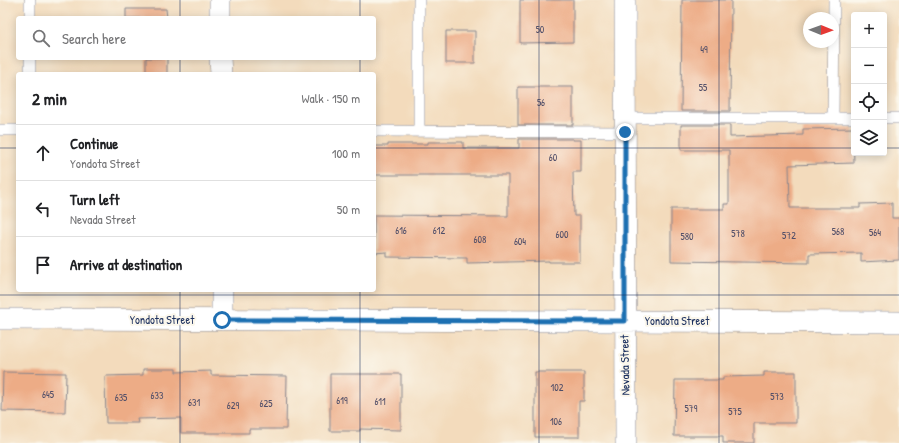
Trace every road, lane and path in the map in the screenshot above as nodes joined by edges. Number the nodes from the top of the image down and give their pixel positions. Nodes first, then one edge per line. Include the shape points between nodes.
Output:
1 (30, 0) edge
2 (220, 0) edge
3 (419, 0) edge
4 (625, 0) edge
5 (834, 0) edge
6 (30, 16) edge
7 (220, 16) edge
8 (30, 60) edge
9 (220, 60) edge
10 (30, 72) edge
11 (221, 72) edge
12 (833, 118) junction
13 (851, 118) edge
14 (887, 118) edge
15 (899, 118) edge
16 (625, 125) junction
17 (0, 130) edge
18 (16, 130) edge
19 (376, 131) edge
20 (420, 131) junction
21 (222, 292) edge
22 (0, 319) edge
23 (222, 320) junction
24 (625, 321) junction
25 (899, 322) edge
26 (626, 443) edge

1 - 6 lane
2 - 7 street
3 - 20 lane
4 - 16 street, Nevada Street
5 - 12 lane
8 - 10 lane
9 - 11 street
12 - 13 lane
12 - 16 lane
14 - 15 lane
16 - 20 lane
16 - 24 street, Nevada Street
17 - 18 lane
19 - 20 lane
21 - 23 street
22 - 23 street, Yondota Street
23 - 24 street, Yondota Street
24 - 25 street, Yondota Street
24 - 26 street, Nevada Street

